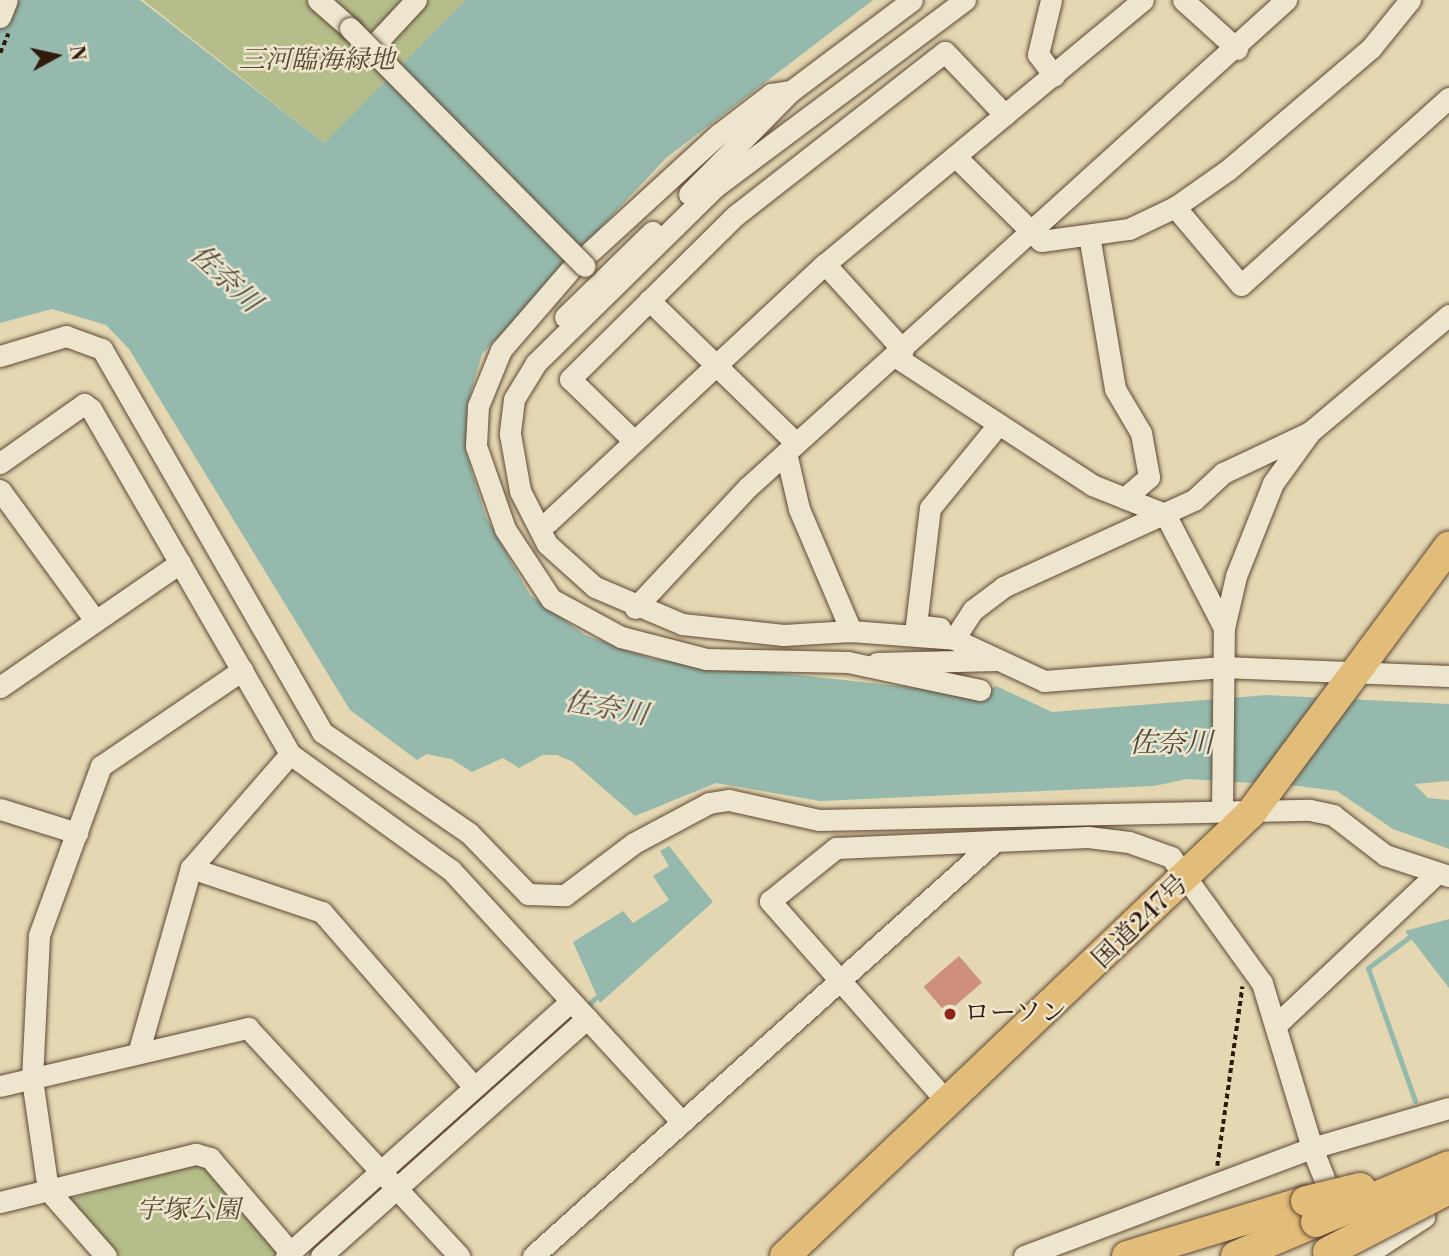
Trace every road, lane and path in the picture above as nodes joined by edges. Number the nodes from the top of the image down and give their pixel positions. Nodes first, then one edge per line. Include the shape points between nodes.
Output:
1 (7, 0) edge
2 (318, 0) edge
3 (416, 0) edge
4 (912, 0) edge
5 (965, 0) edge
6 (1051, 0) edge
7 (1143, 0) edge
8 (1184, 0) edge
9 (1286, 0) edge
10 (1410, 0) edge
11 (0, 17) edge
12 (1237, 48) junction
13 (367, 52) dead end
14 (1054, 76) junction
15 (791, 91) junction
16 (1449, 98) edge
17 (1005, 115) junction
18 (955, 156) junction
19 (1175, 207) junction
20 (1035, 232) junction
21 (1089, 234) junction
22 (825, 264) junction
23 (591, 272) junction
24 (649, 300) junction
25 (1449, 315) edge
26 (900, 354) junction
27 (0, 356) edge
28 (536, 363) junction
29 (715, 364) junction
30 (998, 425) junction
31 (1310, 432) junction
32 (634, 441) junction
33 (791, 448) junction
34 (0, 463) edge
35 (0, 490) edge
36 (1125, 498) junction
37 (1166, 513) junction
38 (548, 522) junction
39 (1449, 545) edge
40 (180, 563) junction
41 (637, 604) junction
42 (94, 619) junction
43 (1224, 628) junction
44 (851, 631) junction
45 (956, 636) junction
46 (997, 660) junction
47 (864, 664) junction
48 (242, 670) junction
49 (1222, 672) junction
50 (1355, 676) junction
51 (1449, 676) edge
52 (1, 681) edge
53 (980, 690) dead end
54 (290, 754) junction
55 (1222, 806) junction
56 (1257, 806) junction
57 (0, 809) edge
58 (77, 833) junction
59 (995, 841) junction
60 (191, 868) junction
61 (1442, 876) edge
62 (1187, 880) junction
63 (1247, 958) junction
64 (838, 982) junction
65 (570, 1001) junction
66 (587, 1018) junction
67 (1278, 1024) junction
68 (139, 1050) junction
69 (32, 1079) junction
70 (0, 1086) edge
71 (474, 1087) junction
72 (950, 1104) junction
73 (1449, 1108) edge
74 (682, 1122) junction
75 (1312, 1148) junction
76 (1449, 1166) edge
77 (382, 1170) junction
78 (1449, 1176) edge
79 (1221, 1182) junction
80 (396, 1188) junction
81 (1449, 1189) edge
82 (48, 1190) junction
83 (0, 1202) edge
84 (1449, 1205) edge
85 (1324, 1237) edge
86 (288, 1254) edge
87 (106, 1256) edge
88 (320, 1256) edge
89 (459, 1256) edge
90 (533, 1256) edge
91 (785, 1256) edge
92 (1024, 1256) edge
93 (1126, 1256) edge
94 (1236, 1256) edge
95 (1263, 1256) edge
96 (1364, 1256) edge

1 - 11 street
2 - 23 street, bridge
3 - 13 street
4 - 15 street
5 - 23 street via 714,188
6 - 14 street via 1038,54
7 - 14 street
8 - 12 street
9 - 12 street
10 - 19 street via 1371,48
12 - 20 street
14 - 17 street
15 - 23 street
15 - 23 street via 771,94 697,152
16 - 19 street via 1241,285
17 - 18 street
17 - 24 street via 945,52 736,215
18 - 20 street
18 - 22 street
19 - 21 street via 1129,229
20 - 21 street via 1041,241
20 - 26 street
21 - 36 street via 1115,389 1141,433 1149,477
22 - 26 street
22 - 29 street
23 - 28 street
23 - 47 street via 501,350 478,406 476,446 487,484 528,573 551,599 591,624 666,650 706,659
24 - 29 street
24 - 32 street via 570,379
25 - 31 street
26 - 30 street
26 - 33 street
27 - 55 street via 66,336 102,348 322,732 469,833 528,894 565,895 634,844 709,803 729,800 819,820
28 - 38 street via 538,380 520,417 527,468
28 - 41 street via 509,414 520,491 560,561
29 - 32 street
29 - 33 street
30 - 36 street via 1092,485
30 - 45 street via 930,508 916,625
31 - 37 street via 1223,473 1194,500
31 - 43 street via 1273,484 1250,533
32 - 38 street
33 - 41 street
33 - 44 street via 799,509
34 - 40 street via 84,404
35 - 42 street
36 - 37 street
37 - 43 street
37 - 45 street via 1003,587 973,610
38 - 41 street via 590,570
39 - 50 highway, 国道247号
40 - 42 street
40 - 48 street
41 - 44 street via 730,632
42 - 52 street
43 - 49 street
44 - 45 street
45 - 46 street
46 - 47 street
46 - 49 street via 1044,681
47 - 53 street
48 - 54 street
48 - 58 street via 112,755 102,766
49 - 50 street
49 - 55 street
50 - 51 street
50 - 56 highway, 国道247号
54 - 60 street
54 - 65 street via 444,863
55 - 56 street
56 - 61 street via 1333,815 1385,855
56 - 62 highway, 国道247号
57 - 58 street
58 - 69 street via 39,935
59 - 62 street via 1129,842 1171,857
59 - 64 street
59 - 64 street via 836,848 770,901
60 - 68 street
60 - 71 street via 322,912
61 - 67 street
62 - 63 street
62 - 72 highway, 国道247号
63 - 67 street
63 - 79 path via 1216,1162
64 - 72 street
64 - 74 street
65 - 66 street
65 - 71 street
66 - 74 street
66 - 80 street
67 - 75 street
68 - 69 street
68 - 77 street via 248,1028
69 - 70 street
69 - 82 street
71 - 77 street
72 - 91 highway, 国道247号
73 - 75 street
74 - 90 street
75 - 79 street
75 - 85 street
76 - 85 highway, bridge via 1401,1187
77 - 80 street
77 - 86 street
78 - 85 highway
79 - 92 street
80 - 88 street
80 - 89 street
81 - 85 highway, bridge
82 - 83 street
82 - 86 street via 196,1154 210,1158
82 - 87 street
84 - 96 street
85 - 93 highway
85 - 94 highway
85 - 95 highway

